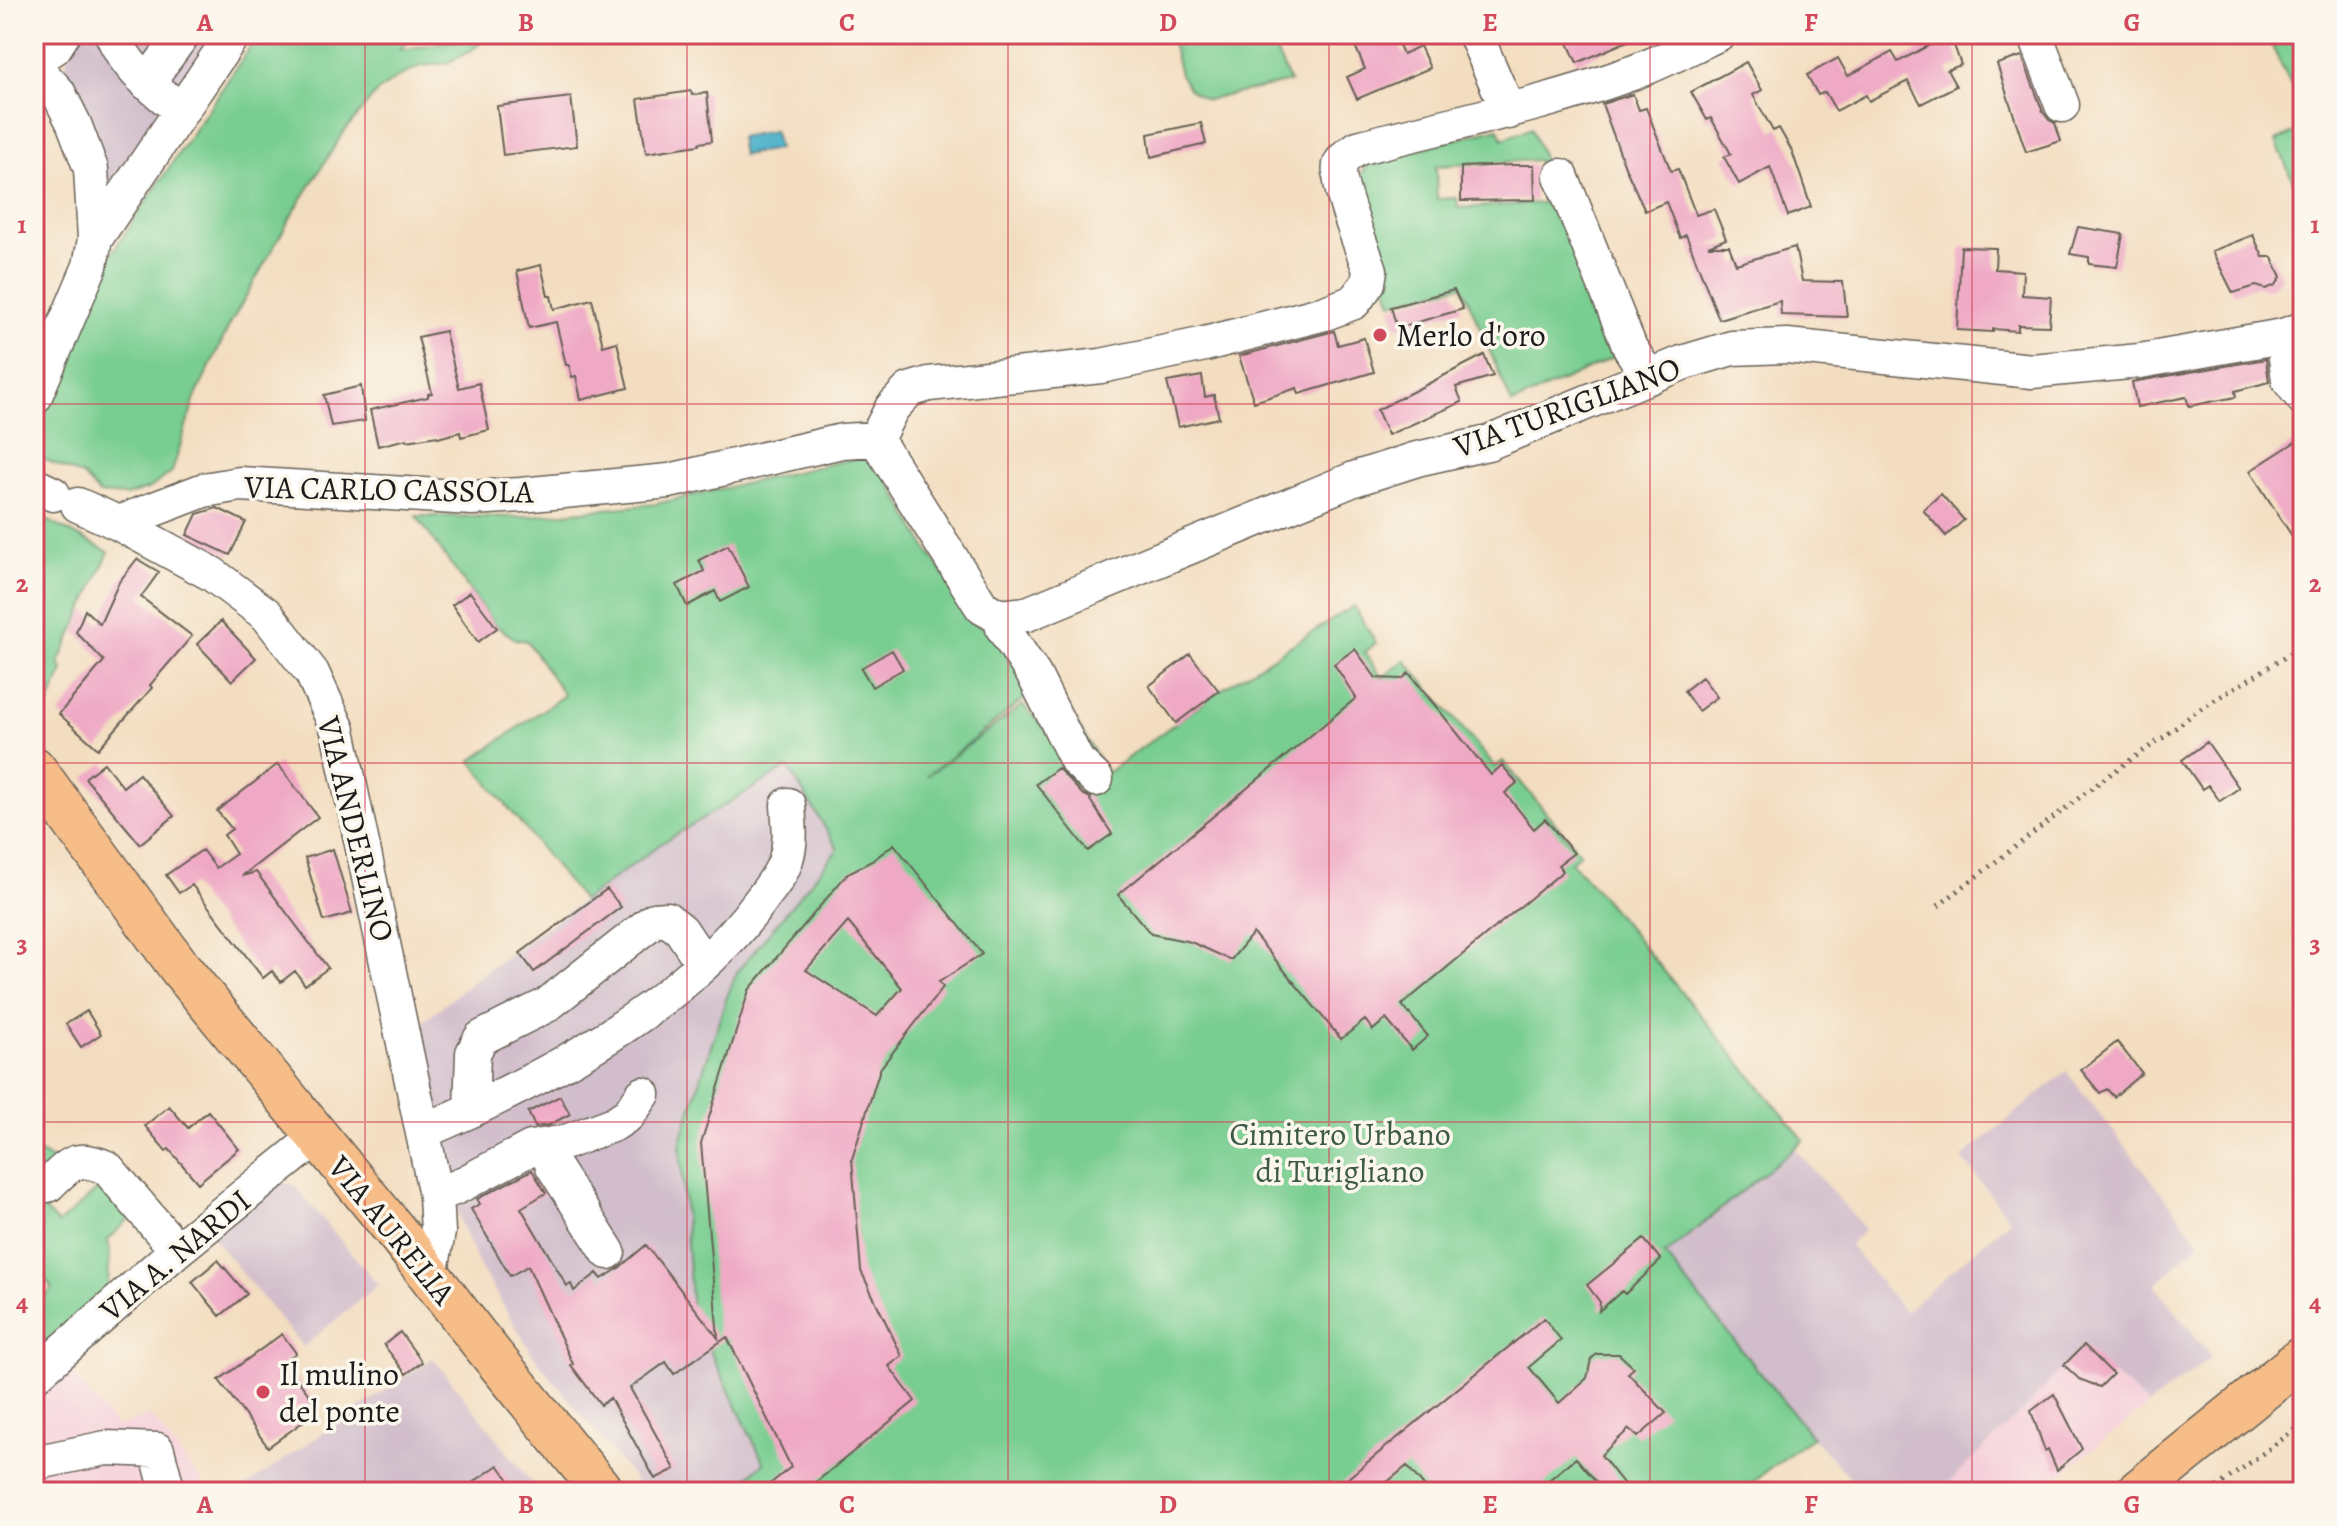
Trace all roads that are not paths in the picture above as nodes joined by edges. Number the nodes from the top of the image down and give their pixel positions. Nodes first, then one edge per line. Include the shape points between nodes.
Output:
1 (63, 34) edge
2 (112, 34) edge
3 (183, 34) edge
4 (233, 34) edge
5 (1475, 34) edge
6 (1718, 34) edge
7 (2035, 34) edge
8 (34, 58) edge
9 (34, 66) edge
10 (147, 83) junction
11 (2062, 105) dead end
12 (181, 111) junction
13 (1509, 112) junction
14 (1561, 176) dead end
15 (95, 239) junction
16 (2293, 332) edge
17 (1649, 377) junction
18 (34, 398) edge
19 (2303, 398) edge
20 (876, 439) junction
21 (55, 495) edge
22 (118, 523) junction
23 (1000, 617) junction
24 (34, 768) edge
25 (1096, 779) dead end
26 (788, 805) dead end
27 (34, 814) edge
28 (703, 963) junction
29 (180, 968) junction
30 (643, 1094) dead end
31 (471, 1110) junction
32 (424, 1131) junction
33 (317, 1137) junction
34 (547, 1146) junction
35 (48, 1185) dead end
36 (436, 1195) junction
37 (177, 1250) junction
38 (608, 1252) dead end
39 (430, 1276) junction
40 (2303, 1357) edge
41 (34, 1376) edge
42 (34, 1463) edge
43 (168, 1492) edge
44 (603, 1492) edge
45 (2137, 1492) edge

1 - 8 street via 54,48
2 - 10 street
3 - 10 street
4 - 12 street
5 - 13 street
6 - 13 street via 1634,73
7 - 11 street
9 - 15 street via 58,92 87,158
10 - 12 street
12 - 15 street
13 - 20 street via 1380,142 1347,156 1340,165 1340,181 1370,270 1368,283 1354,302 1205,344 1101,366 919,387 892,408
14 - 17 street via 1630,348
15 - 18 street via 90,266
16 - 17 street, VIA TURIGLIANO via 2140,361 2032,371 1787,346 1732,348
16 - 19 street, VIA TURIGLIANO via 2289,380
17 - 23 street, VIA TURIGLIANO via 1488,443 1354,479 1027,614
20 - 22 street, VIA CARLO CASSOLA via 842,441 669,481 521,495 472,498 240,484 204,490
20 - 23 street via 982,607
21 - 22 street, VIA ANDERLINO
22 - 32 street, VIA ANDERLINO via 212,574 267,615 312,673 338,730
23 - 25 street via 1077,761
24 - 29 main road, VIA AURELIA
26 - 28 street via 786,862 740,929
27 - 29 main road, VIA AURELIA
28 - 31 street via 652,1008
28 - 31 street via 681,930 667,919 654,920 547,1005 481,1038 473,1053
29 - 33 main road, VIA AURELIA
30 - 34 street via 614,1124
31 - 32 street
32 - 36 street, VIA ANDERLINO
33 - 37 street, VIA A. NARDI
33 - 39 main road, VIA AURELIA
34 - 36 street via 531,1148
34 - 38 street via 553,1166
35 - 37 street via 79,1160 107,1168
36 - 39 street, VIA ANDERLINO via 438,1232
37 - 41 street, VIA A. NARDI
39 - 44 main road, VIA AURELIA
40 - 45 main road
42 - 43 street via 106,1448 157,1450

